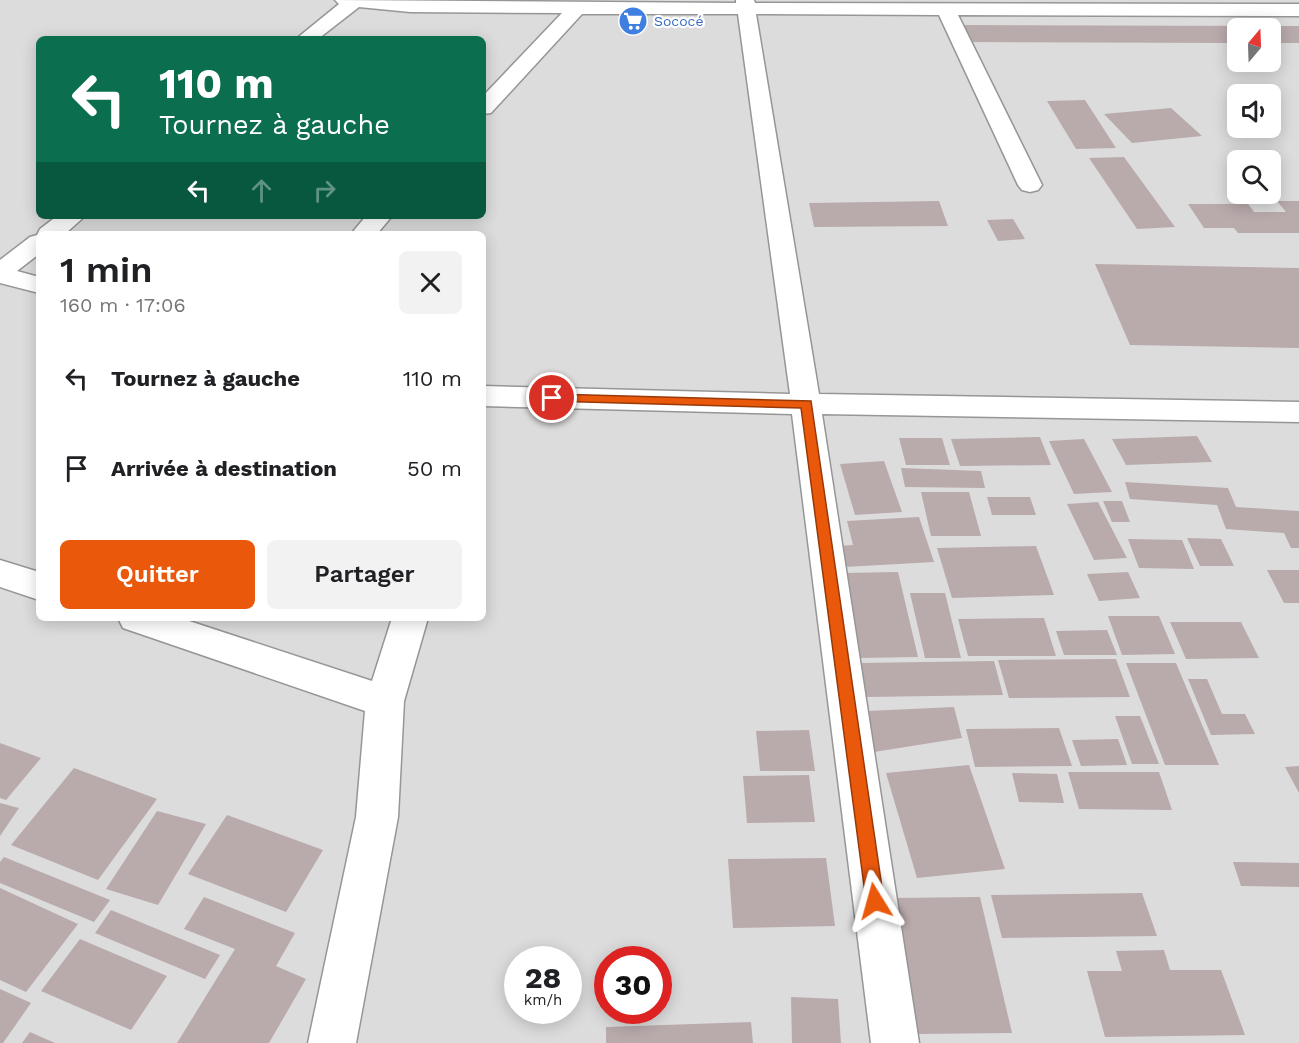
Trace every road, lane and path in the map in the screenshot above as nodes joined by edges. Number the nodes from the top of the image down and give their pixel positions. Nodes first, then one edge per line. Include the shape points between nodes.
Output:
1 (349, 1) edge
2 (547, 4) edge
3 (746, 4) edge
4 (1162, 5) edge
5 (953, 6) edge
6 (577, 8) junction
7 (1299, 10) edge
8 (309, 36) edge
9 (486, 105) edge
10 (1030, 185) dead end
11 (69, 219) edge
12 (377, 219) edge
13 (53, 231) edge
14 (366, 231) edge
15 (36, 244) edge
16 (0, 273) edge
17 (36, 284) edge
18 (486, 396) edge
19 (806, 404) junction
20 (1296, 417) edge
21 (0, 573) edge
22 (36, 585) edge
23 (145, 621) edge
24 (409, 621) edge
25 (385, 701) junction
26 (332, 1043) edge
27 (895, 1043) edge

1 - 2 street via 410,6
1 - 8 street
2 - 6 street
3 - 5 street
3 - 6 street
3 - 19 street
4 - 5 street
4 - 7 street
5 - 10 street
6 - 9 street
11 - 13 street
12 - 14 street
15 - 16 street
16 - 17 street
18 - 19 street
19 - 20 street
19 - 27 street
21 - 22 street
23 - 25 street
24 - 25 street
25 - 26 street via 377,817

